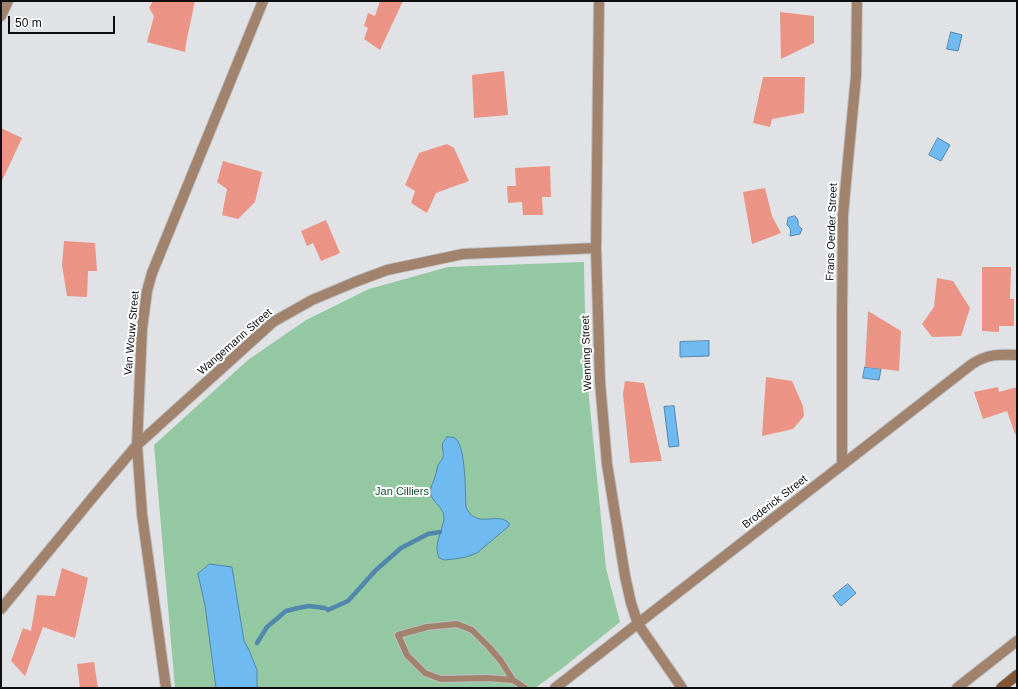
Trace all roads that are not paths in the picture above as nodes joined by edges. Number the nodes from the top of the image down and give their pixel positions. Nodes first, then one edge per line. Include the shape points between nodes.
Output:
1 (8, 1) edge
2 (263, 1) edge
3 (599, 1) edge
4 (857, 1) edge
5 (1, 16) edge
6 (596, 248) junction
7 (1017, 355) edge
8 (137, 445) junction
9 (842, 465) junction
10 (1, 609) edge
11 (638, 624) junction
12 (1017, 641) edge
13 (1017, 675) edge
14 (514, 680) junction
15 (166, 688) edge
16 (525, 688) edge
17 (556, 688) edge
18 (682, 688) edge
19 (957, 688) edge
20 (1001, 688) edge

1 - 5 street
2 - 8 street, Van Wouw Street via 147,291
3 - 6 street, Wenning Street
4 - 9 street, Frans Oerder Street via 856,76 844,215
6 - 8 street, Wangemann Street via 463,254 387,270 312,300 273,322
6 - 11 street, Wenning Street via 600,382 607,464 625,576
7 - 9 street, Broderick Street via 1000,354 980,359
8 - 10 street, Wangemann Street
8 - 15 street, Van Wouw Street via 142,514
9 - 11 street, Broderick Street
11 - 17 street, Broderick Street
11 - 18 street, Wenning Street
12 - 19 street
13 - 20 main road
14 - 14 lane via 441,679 425,673 407,655 398,635 427,627 456,624 472,630 501,661
14 - 16 lane

